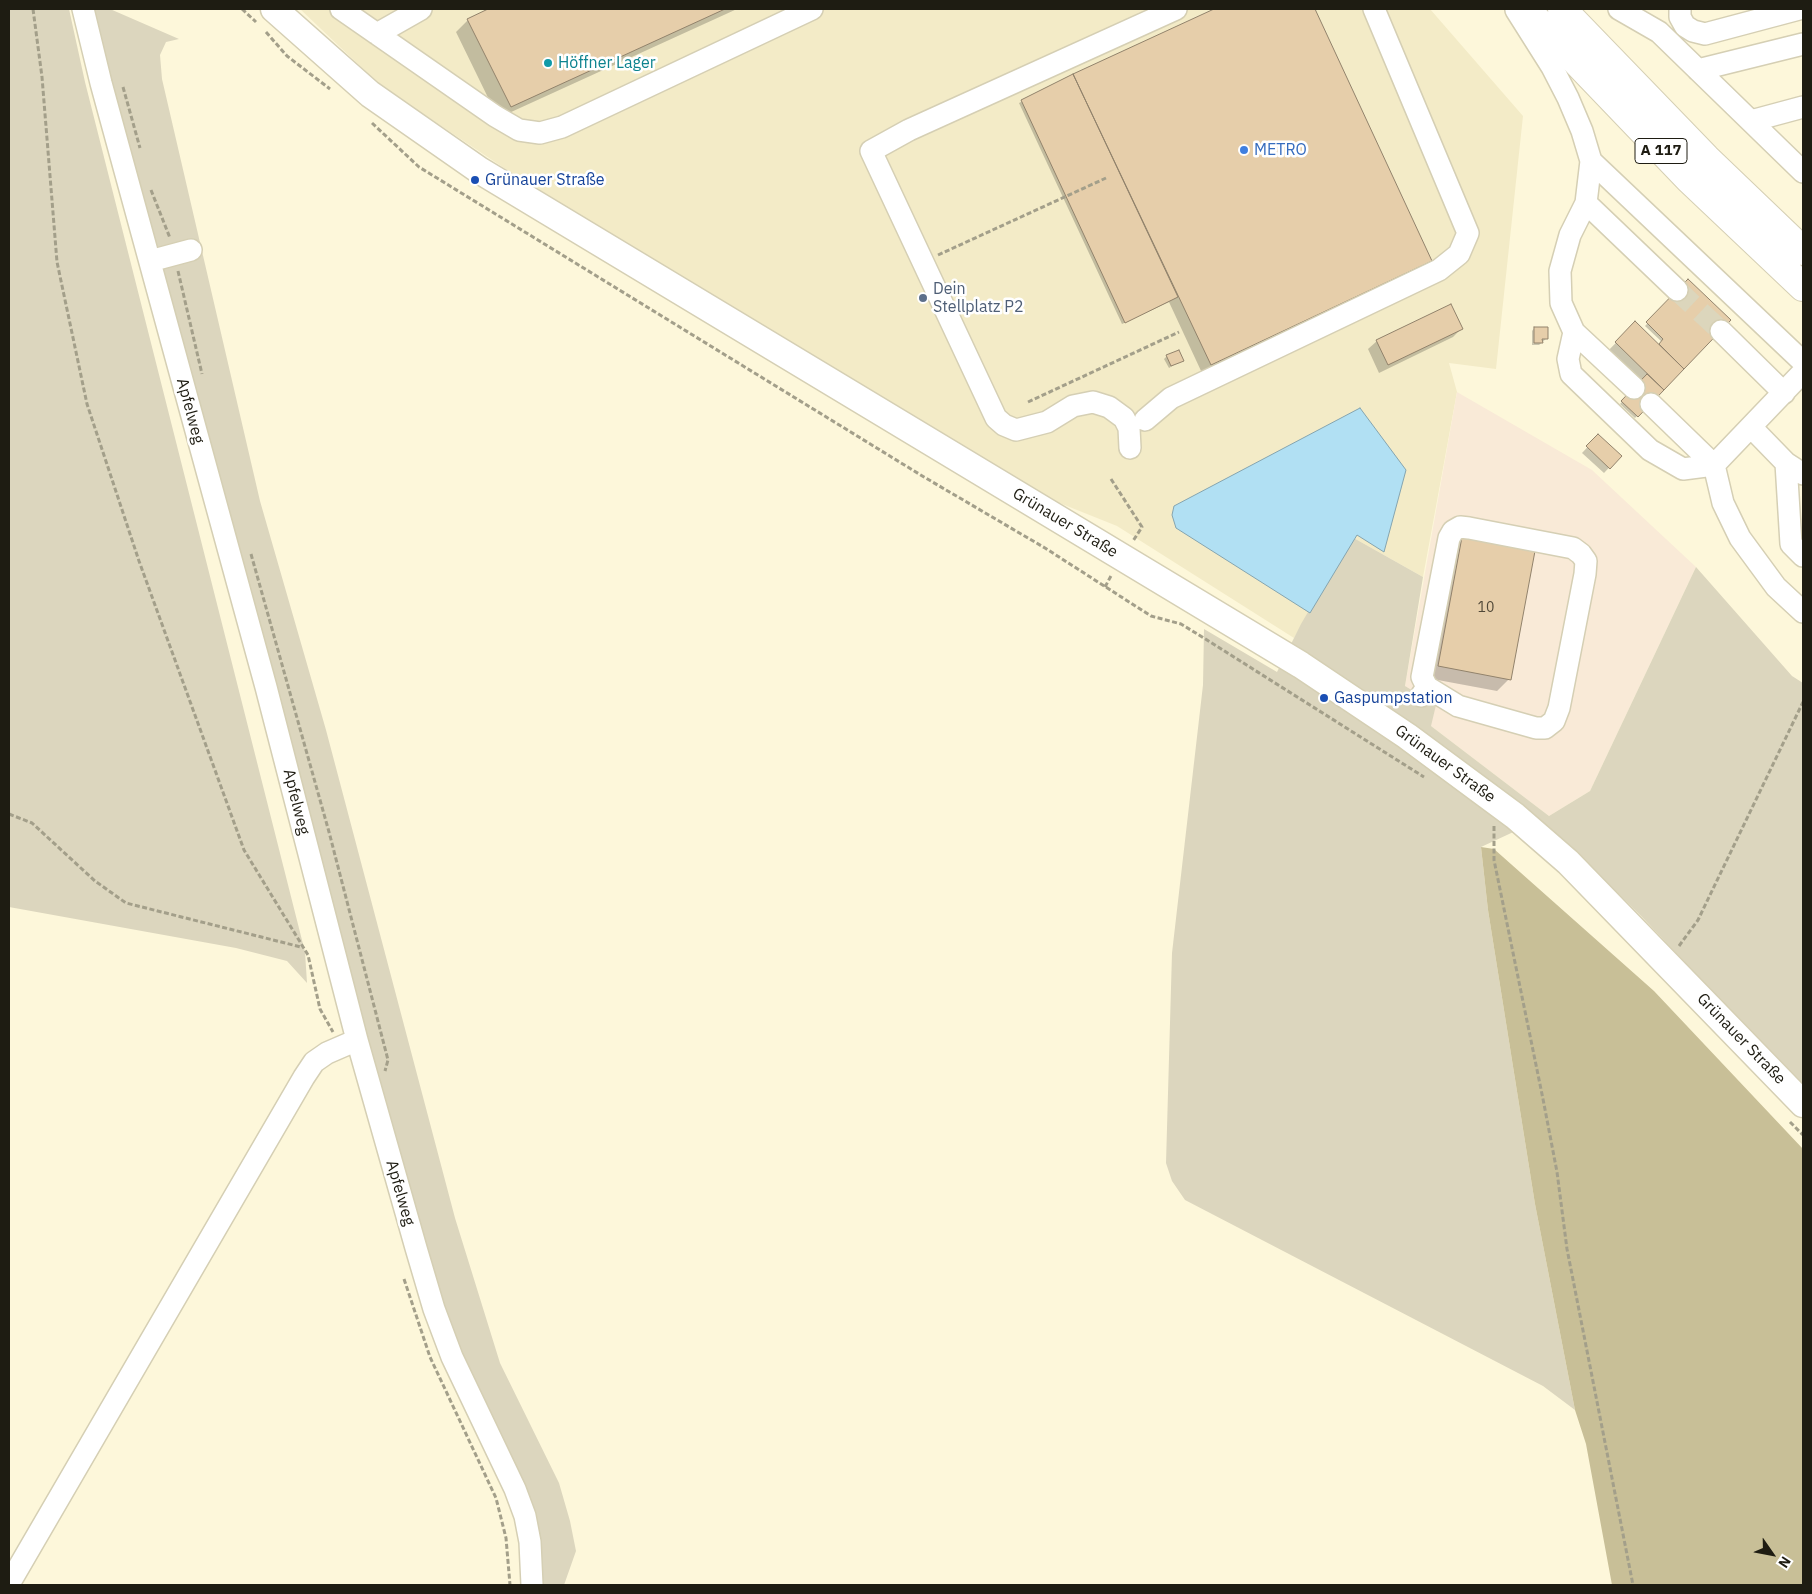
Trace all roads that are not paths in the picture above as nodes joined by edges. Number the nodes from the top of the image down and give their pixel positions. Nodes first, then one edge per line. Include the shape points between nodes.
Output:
1 (83, 9) edge
2 (341, 9) edge
3 (420, 9) edge
4 (812, 9) edge
5 (1176, 9) edge
6 (1374, 9) edge
7 (1516, 9) edge
8 (1526, 9) edge
9 (1562, 9) edge
10 (1619, 9) edge
11 (1680, 9) edge
12 (1799, 9) edge
13 (266, 21) edge
14 (377, 34) junction
15 (1803, 44) edge
16 (1698, 70) junction
17 (1803, 107) edge
18 (1750, 121) junction
19 (1591, 161) junction
20 (1803, 171) edge
21 (1586, 204) junction
22 (191, 250) dead end
23 (1803, 251) edge
24 (150, 262) junction
25 (1803, 287) edge
26 (1677, 290) tunnel mouth
27 (1721, 331) tunnel mouth
28 (1574, 332) junction
29 (1803, 362) edge
30 (1803, 372) edge
31 (1634, 388) dead end
32 (1784, 392) junction
33 (1651, 404) dead end
34 (1146, 420) dead end
35 (1750, 427) junction
36 (1130, 448) dead end
37 (1714, 465) junction
38 (1795, 468) edge
39 (1803, 556) edge
40 (1803, 612) edge
41 (1424, 691) joint
42 (357, 1040) junction
43 (1803, 1104) edge
44 (9, 1584) edge
45 (532, 1585) edge

1 - 24 street, Apfelweg via 100,83
2 - 14 street
3 - 14 street
4 - 14 street via 562,127 540,133 520,130 496,116
5 - 36 street via 909,130 871,151 996,418 1016,430 1046,422 1073,406 1093,402 1124,418 1129,428
6 - 34 street via 1468,233 1458,254 1439,270 1171,398
7 - 19 street via 1568,98
8 - 25 highway, A 117 via 1689,179
9 - 23 highway, A 117 via 1706,158
10 - 16 street via 1659,32
11 - 12 street via 1685,26 1693,32 1705,34
13 - 43 main road, Grünauer Straße via 479,170 1373,711 1498,812 1562,856
15 - 16 street
16 - 18 street
17 - 18 street
18 - 20 street
19 - 21 street
19 - 29 street
21 - 26 street
21 - 28 street via 1570,235 1560,271 1561,303
22 - 24 street
24 - 42 street, Apfelweg via 266,687
27 - 32 street
28 - 31 street
28 - 37 street via 1568,359 1571,374 1650,450 1683,469
30 - 32 street
32 - 35 street
33 - 37 street
35 - 37 street
35 - 38 street
37 - 40 street via 1723,503 1740,538 1776,587
38 - 39 street via 1791,544
41 - 41 street via 1458,706 1536,728 1545,728 1554,722 1560,708 1585,574 1586,562 1581,554 1573,548 1469,528 1460,527 1453,531 1422,677
42 - 44 street via 314,1062 304,1077
42 - 45 street, Apfelweg via 434,1309 452,1357 515,1488 525,1516

